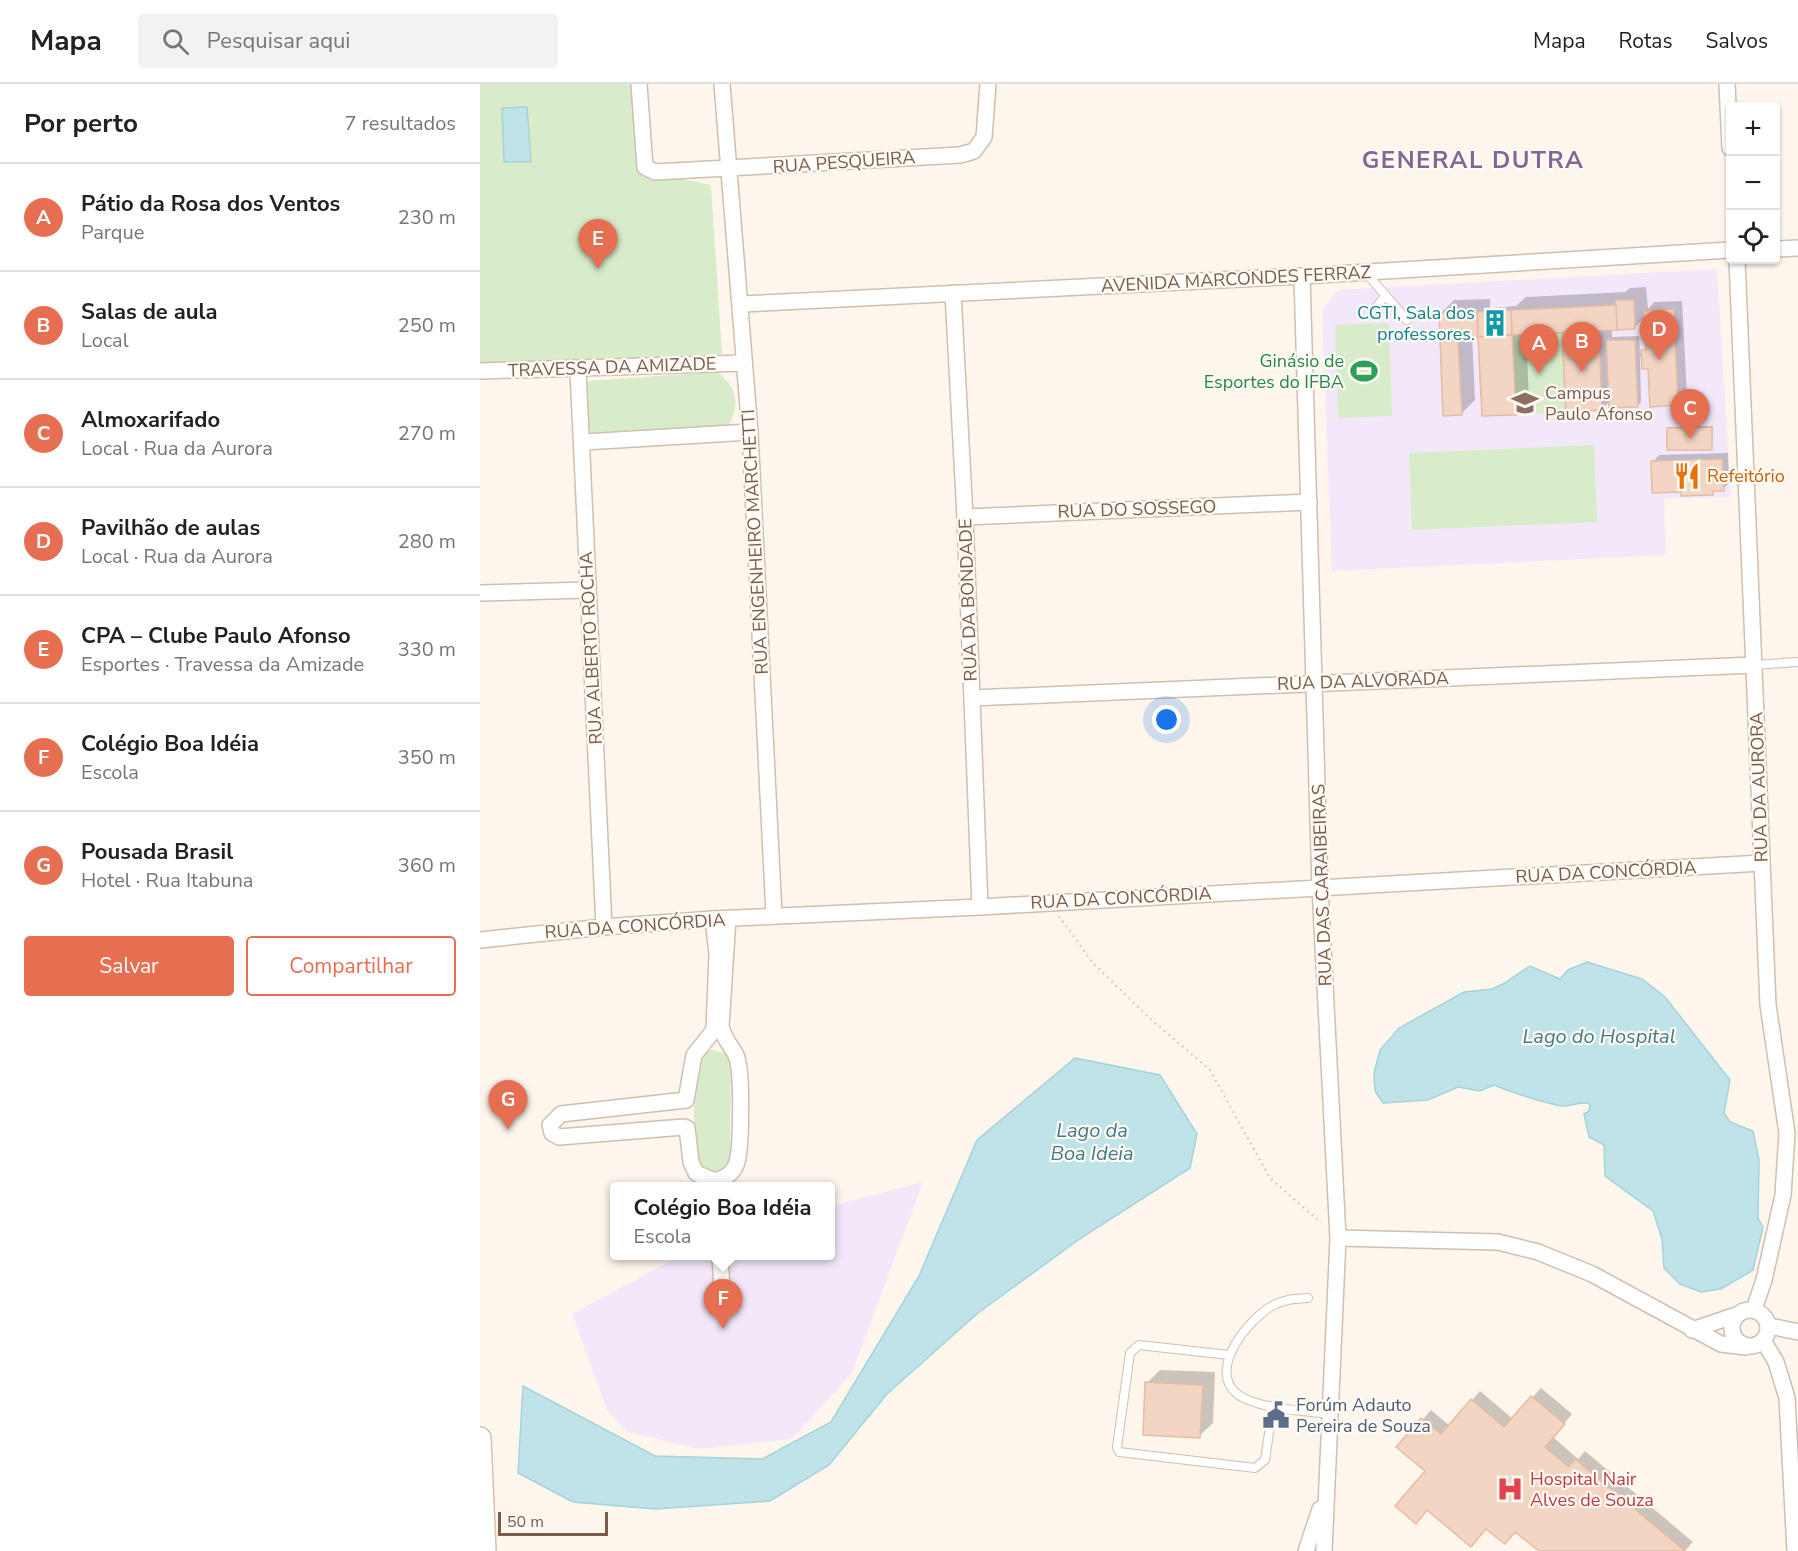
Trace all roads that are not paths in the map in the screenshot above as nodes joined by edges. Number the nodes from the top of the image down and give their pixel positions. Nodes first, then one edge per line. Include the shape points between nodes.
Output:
1 (639, 84) edge
2 (722, 84) edge
3 (988, 84) edge
4 (1726, 84) edge
5 (1727, 102) edge
6 (729, 169) junction
7 (1798, 248) edge
8 (1780, 249) edge
9 (1726, 250) edge
10 (1737, 264) edge
11 (1365, 272) junction
12 (1302, 276) junction
13 (953, 293) junction
14 (1385, 296) junction
15 (742, 304) junction
16 (1374, 310) dead end
17 (1407, 320) dead end
18 (744, 363) junction
19 (579, 370) junction
20 (480, 371) edge
21 (750, 432) junction
22 (584, 442) junction
23 (1309, 502) junction
24 (965, 517) junction
25 (587, 590) junction
26 (480, 593) edge
27 (1798, 662) edge
28 (1754, 665) junction
29 (1315, 683) junction
30 (972, 698) junction
31 (1762, 863) junction
32 (1320, 887) junction
33 (980, 907) junction
34 (774, 915) junction
35 (720, 919) junction
36 (604, 927) junction
37 (480, 940) edge
38 (1784, 1105) junction
39 (1798, 1127) edge
40 (712, 1182) edge
41 (718, 1182) edge
42 (1798, 1189) edge
43 (1784, 1196) junction
44 (1338, 1238) junction
45 (720, 1260) edge
46 (722, 1289) dead end
47 (1308, 1298) dead end
48 (1754, 1309) junction
49 (1736, 1315) junction
50 (1770, 1326) junction
51 (1692, 1330) junction
52 (1798, 1332) edge
53 (1764, 1342) junction
54 (1746, 1347) junction
55 (1229, 1355) junction
56 (1273, 1406) junction
57 (1330, 1414) junction
58 (480, 1438) edge
59 (1326, 1492) junction
60 (485, 1551) edge
61 (1306, 1551) edge
62 (1324, 1551) edge
63 (1795, 1551) edge

1 - 6 street, RUA PESQUEIRA via 645,167 655,172
2 - 6 street, RUA ENGENHEIRO MARCHETTI
3 - 6 street, RUA PESQUEIRA via 984,137 974,151
4 - 5 street
6 - 15 street, RUA ENGENHEIRO MARCHETTI
7 - 8 street
9 - 11 street, AVENIDA MARCONDES FERRAZ
10 - 28 street, RUA DA AURORA
11 - 12 street, AVENIDA MARCONDES FERRAZ
11 - 14 lane
12 - 13 street, AVENIDA MARCONDES FERRAZ
12 - 23 street, RUA DAS CARAIBEIRAS
13 - 15 street, AVENIDA MARCONDES FERRAZ
13 - 24 street, RUA DA BONDADE
14 - 16 lane
14 - 17 lane
15 - 18 street, RUA ENGENHEIRO MARCHETTI
18 - 19 street, TRAVESSA DA AMIZADE
18 - 21 street, RUA ENGENHEIRO MARCHETTI
19 - 20 street, TRAVESSA DA AMIZADE
19 - 22 street, RUA ALBERTO ROCHA
21 - 22 street
21 - 34 street, RUA ENGENHEIRO MARCHETTI
22 - 25 street, RUA ALBERTO ROCHA
23 - 24 street, RUA DO SOSSEGO
23 - 29 street, RUA DAS CARAIBEIRAS
24 - 30 street, RUA DA BONDADE
25 - 26 street
25 - 36 street, RUA ALBERTO ROCHA
27 - 28 lane
28 - 29 street, RUA DA ALVORADA
28 - 31 street, RUA DA AURORA
29 - 30 street, RUA DA ALVORADA
29 - 32 street, RUA DAS CARAIBEIRAS
30 - 33 street, RUA DA BONDADE
31 - 32 street, RUA DA CONCÓRDIA
31 - 38 street, RUA DA AURORA via 1768,1005
32 - 33 street, RUA DA CONCÓRDIA
32 - 44 street, RUA DAS CARAIBEIRAS
33 - 34 street, RUA DA CONCÓRDIA
34 - 35 street, RUA DA CONCÓRDIA
35 - 36 street, RUA DA CONCÓRDIA
35 - 40 street via 714,1030 694,1055 686,1100 561,1114 550,1125 552,1133 559,1137 687,1128 691,1162 696,1173
35 - 41 street via 721,1026 724,1040 737,1056 740,1071 736,1166
36 - 37 street, RUA DA CONCÓRDIA
38 - 39 street
38 - 43 street, RUA DA AURORA
42 - 43 street
43 - 48 street, RUA DA AURORA
44 - 51 street via 1498,1242 1538,1252 1592,1274
44 - 57 street, RUA DAS CARAIBEIRAS
45 - 46 street
47 - 55 lane via 1287,1299 1270,1306 1250,1323
48 - 49 street
48 - 50 street via 1765,1315
49 - 51 street
49 - 54 street via 1732,1334
50 - 52 street
50 - 53 street
51 - 54 street via 1721,1344
53 - 54 street
53 - 63 street via 1776,1362 1787,1398
55 - 56 lane via 1234,1391 1247,1400
55 - 56 lane via 1139,1345 1133,1348 1119,1452 1255,1468 1265,1460
56 - 57 lane
57 - 59 street, RUA DAS CARAIBEIRAS
58 - 60 street
59 - 61 street
59 - 62 street

